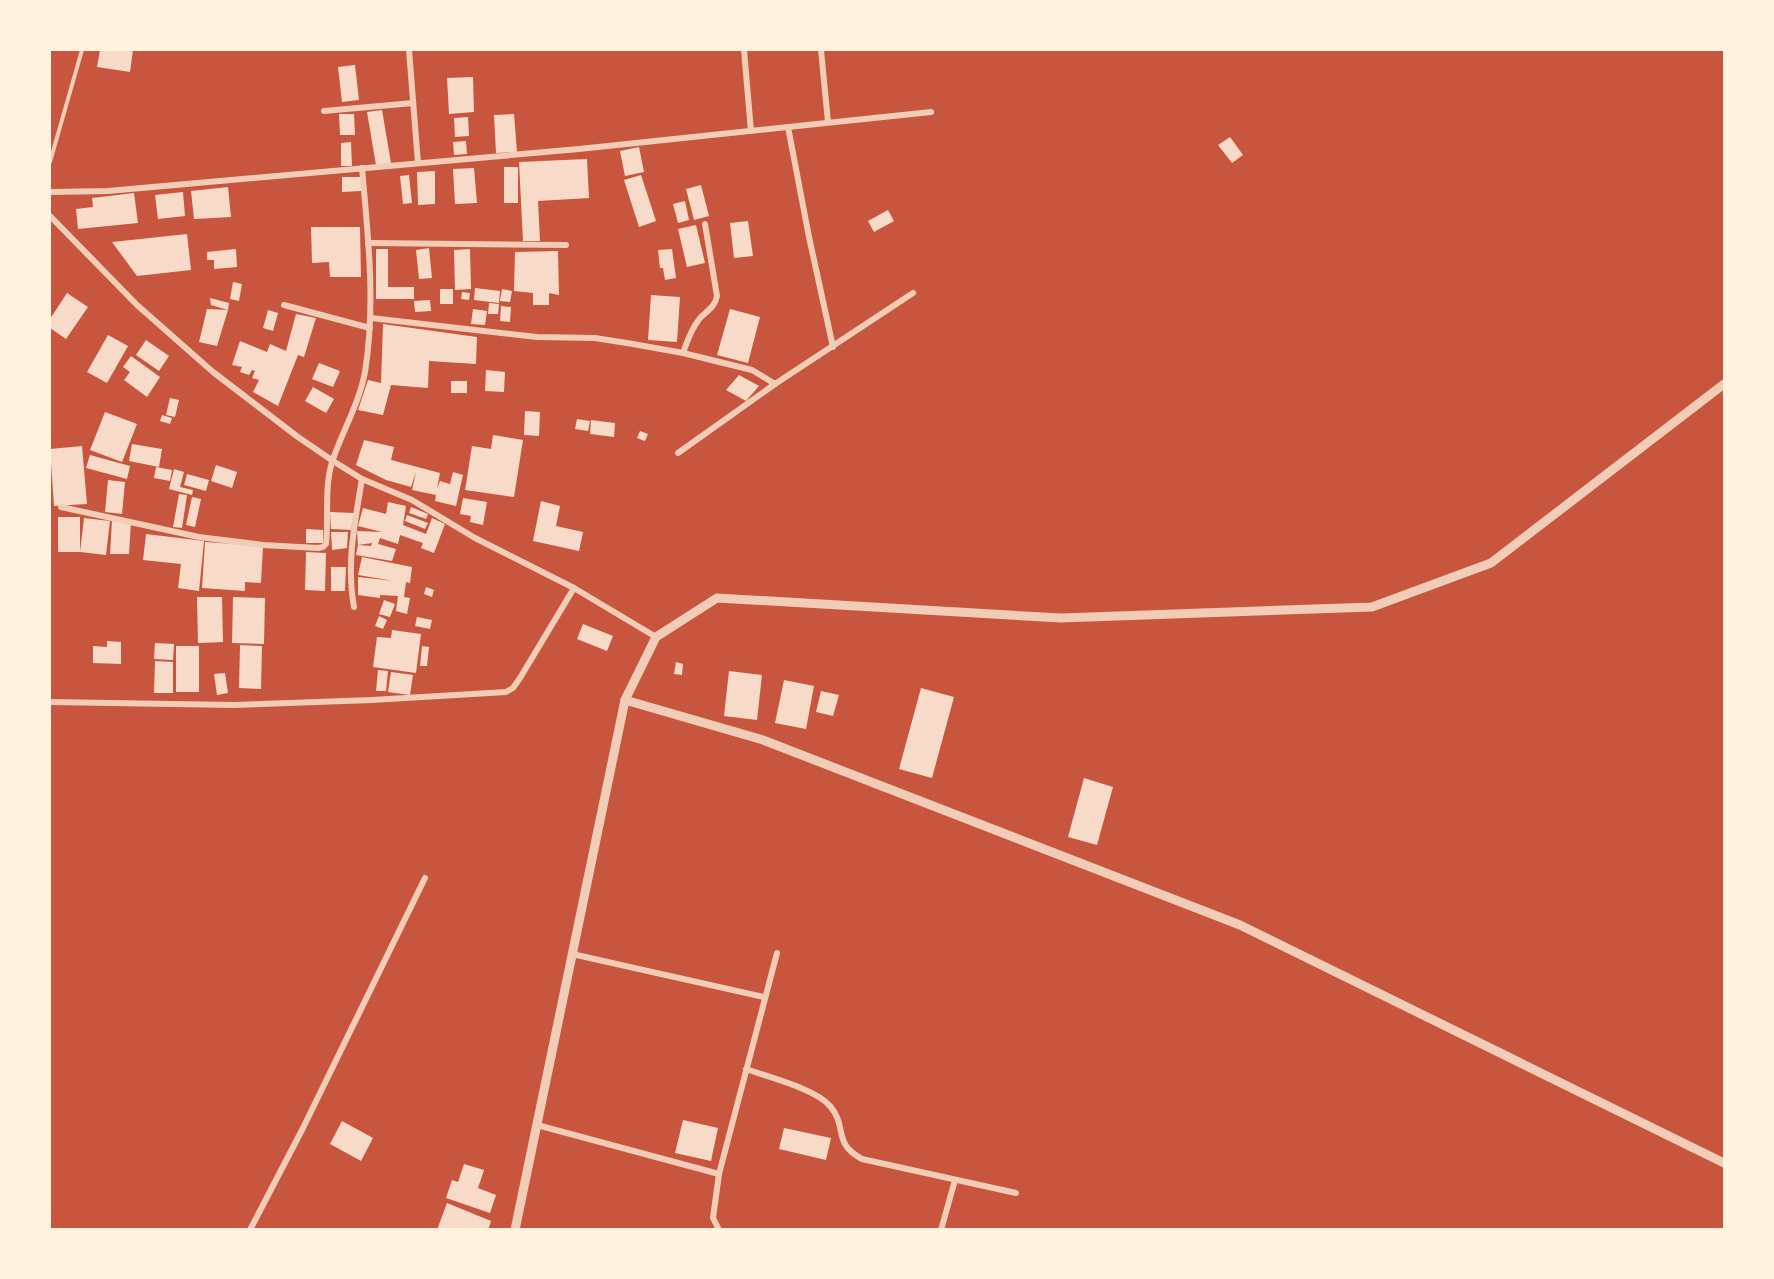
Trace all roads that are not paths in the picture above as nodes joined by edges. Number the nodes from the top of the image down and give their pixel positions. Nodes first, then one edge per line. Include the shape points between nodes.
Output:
1 (82, 50) edge
2 (409, 50) edge
3 (744, 50) edge
4 (821, 50) edge
5 (413, 103) junction
6 (324, 111) dead end
7 (931, 112) dead end
8 (828, 123) junction
9 (788, 127) junction
10 (751, 131) junction
11 (50, 162) edge
12 (418, 163) junction
13 (362, 168) junction
14 (50, 192) edge
15 (50, 216) edge
16 (705, 224) dead end
17 (368, 243) junction
18 (566, 245) dead end
19 (913, 293) dead end
20 (284, 305) dead end
21 (371, 318) junction
22 (370, 327) junction
23 (833, 347) junction
24 (683, 353) junction
25 (775, 384) junction
26 (1725, 384) edge
27 (678, 453) dead end
28 (333, 461) junction
29 (362, 479) junction
30 (61, 507) dead end
31 (574, 588) junction
32 (354, 608) dead end
33 (656, 637) junction
34 (625, 700) junction
35 (50, 702) edge
36 (425, 878) dead end
37 (777, 953) dead end
38 (572, 954) junction
39 (764, 997) junction
40 (746, 1069) junction
41 (537, 1125) junction
42 (1725, 1163) edge
43 (719, 1174) junction
44 (955, 1180) junction
45 (1016, 1193) dead end
46 (250, 1230) edge
47 (515, 1230) edge
48 (719, 1230) edge
49 (941, 1230) edge

1 - 11 lane
2 - 5 street
3 - 10 street
4 - 8 street
5 - 6 street
5 - 12 street
7 - 8 street
8 - 9 street
9 - 10 street
9 - 23 street
10 - 12 street
12 - 13 street
13 - 14 street via 108,191
13 - 17 street
15 - 28 street via 136,305 196,357
16 - 24 street via 716,303 700,319
17 - 18 street
17 - 21 street
19 - 23 street
20 - 22 street
21 - 22 street
21 - 24 street via 537,337 595,338
22 - 28 street via 364,374
23 - 25 street
24 - 25 street via 752,370
25 - 27 street
26 - 33 street via 1491,563 1372,607 1061,618 717,598
28 - 29 street
28 - 30 street via 323,547 211,539
29 - 31 street via 412,500 475,538
29 - 32 street via 350,548
31 - 33 street
31 - 35 street via 520,678 506,692 234,705
33 - 34 street
34 - 38 street
34 - 42 street via 763,740 1240,925
36 - 46 street
37 - 39 street
38 - 39 street
38 - 41 street
39 - 40 street
40 - 43 street
40 - 44 street via 815,1094 837,1118 843,1143 862,1159
41 - 43 street
41 - 47 street
43 - 48 street via 713,1218
44 - 45 street
44 - 49 street

